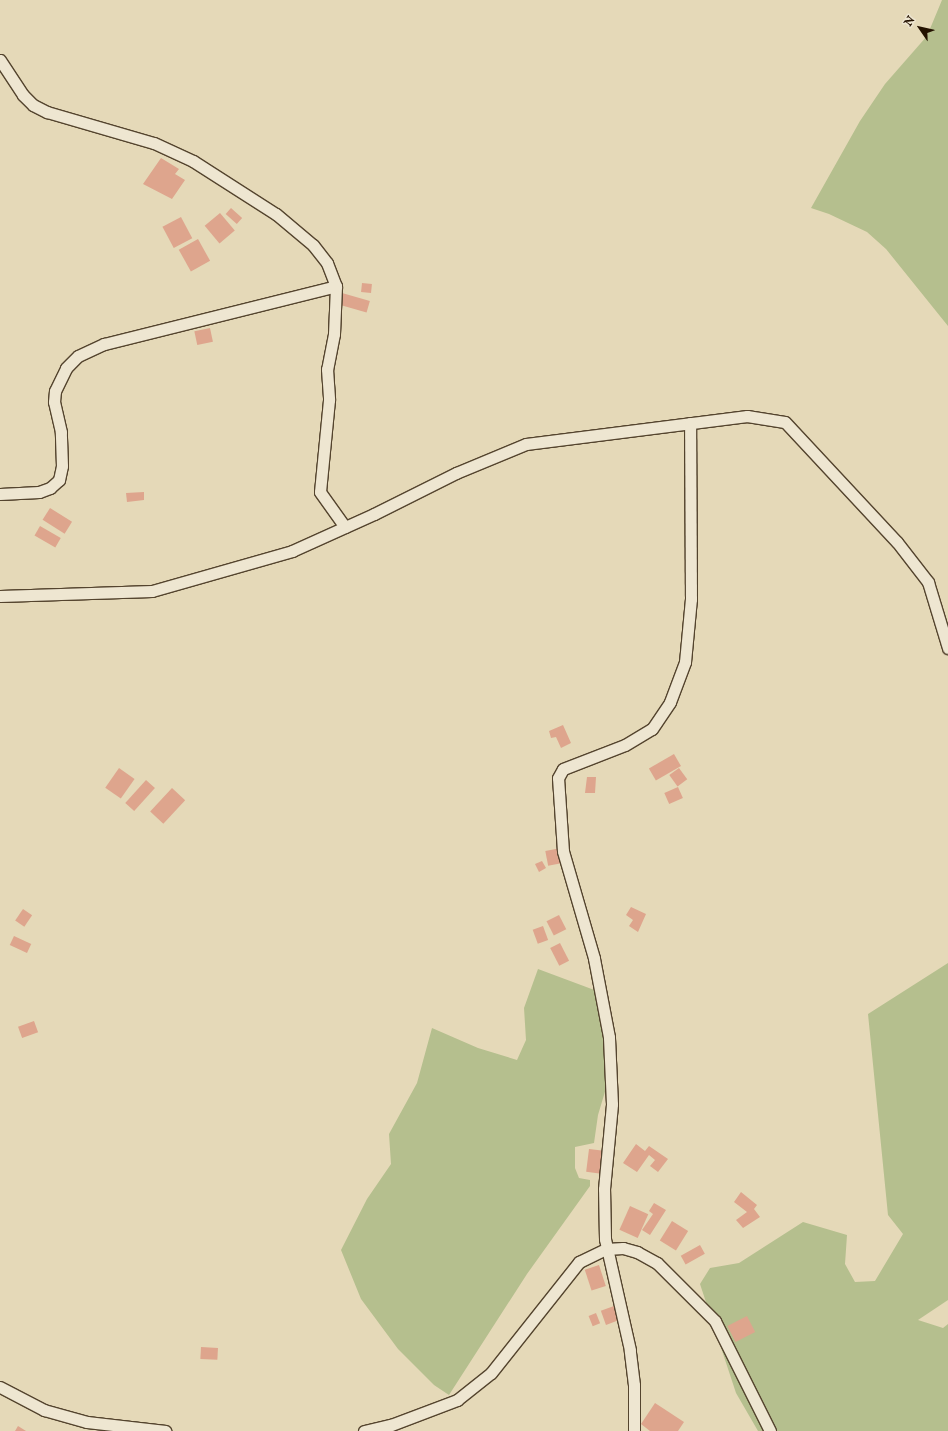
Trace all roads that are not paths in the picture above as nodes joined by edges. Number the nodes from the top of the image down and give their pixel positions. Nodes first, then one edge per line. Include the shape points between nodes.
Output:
1 (0, 60) edge
2 (336, 286) junction
3 (690, 423) junction
4 (0, 494) edge
5 (345, 527) junction
6 (0, 596) edge
7 (948, 648) edge
8 (606, 1249) junction
9 (0, 1388) edge
10 (165, 1431) edge
11 (364, 1431) edge
12 (634, 1431) edge
13 (770, 1431) edge

1 - 2 street via 23,95 33,105 46,112 154,143 175,152 260,203 295,227 313,245 327,263
2 - 4 street via 104,344 78,356 66,368 55,391 54,402 61,432 62,466 59,480 50,488 39,492
2 - 5 street via 335,326 327,369 329,400 320,492
3 - 5 street via 526,444 450,475
3 - 7 street via 747,416 785,422 897,542 928,582
3 - 8 street via 691,599 686,662 670,702 652,729 625,745 563,769 558,778 562,851 594,958 609,1037 612,1104 604,1189
5 - 6 street via 292,550 152,591
8 - 11 street via 579,1262 523,1335 473,1389 458,1400 391,1425
8 - 12 street via 630,1350
8 - 13 street via 623,1248 657,1263 700,1303 715,1321 727,1342
9 - 10 street via 44,1410 87,1422

